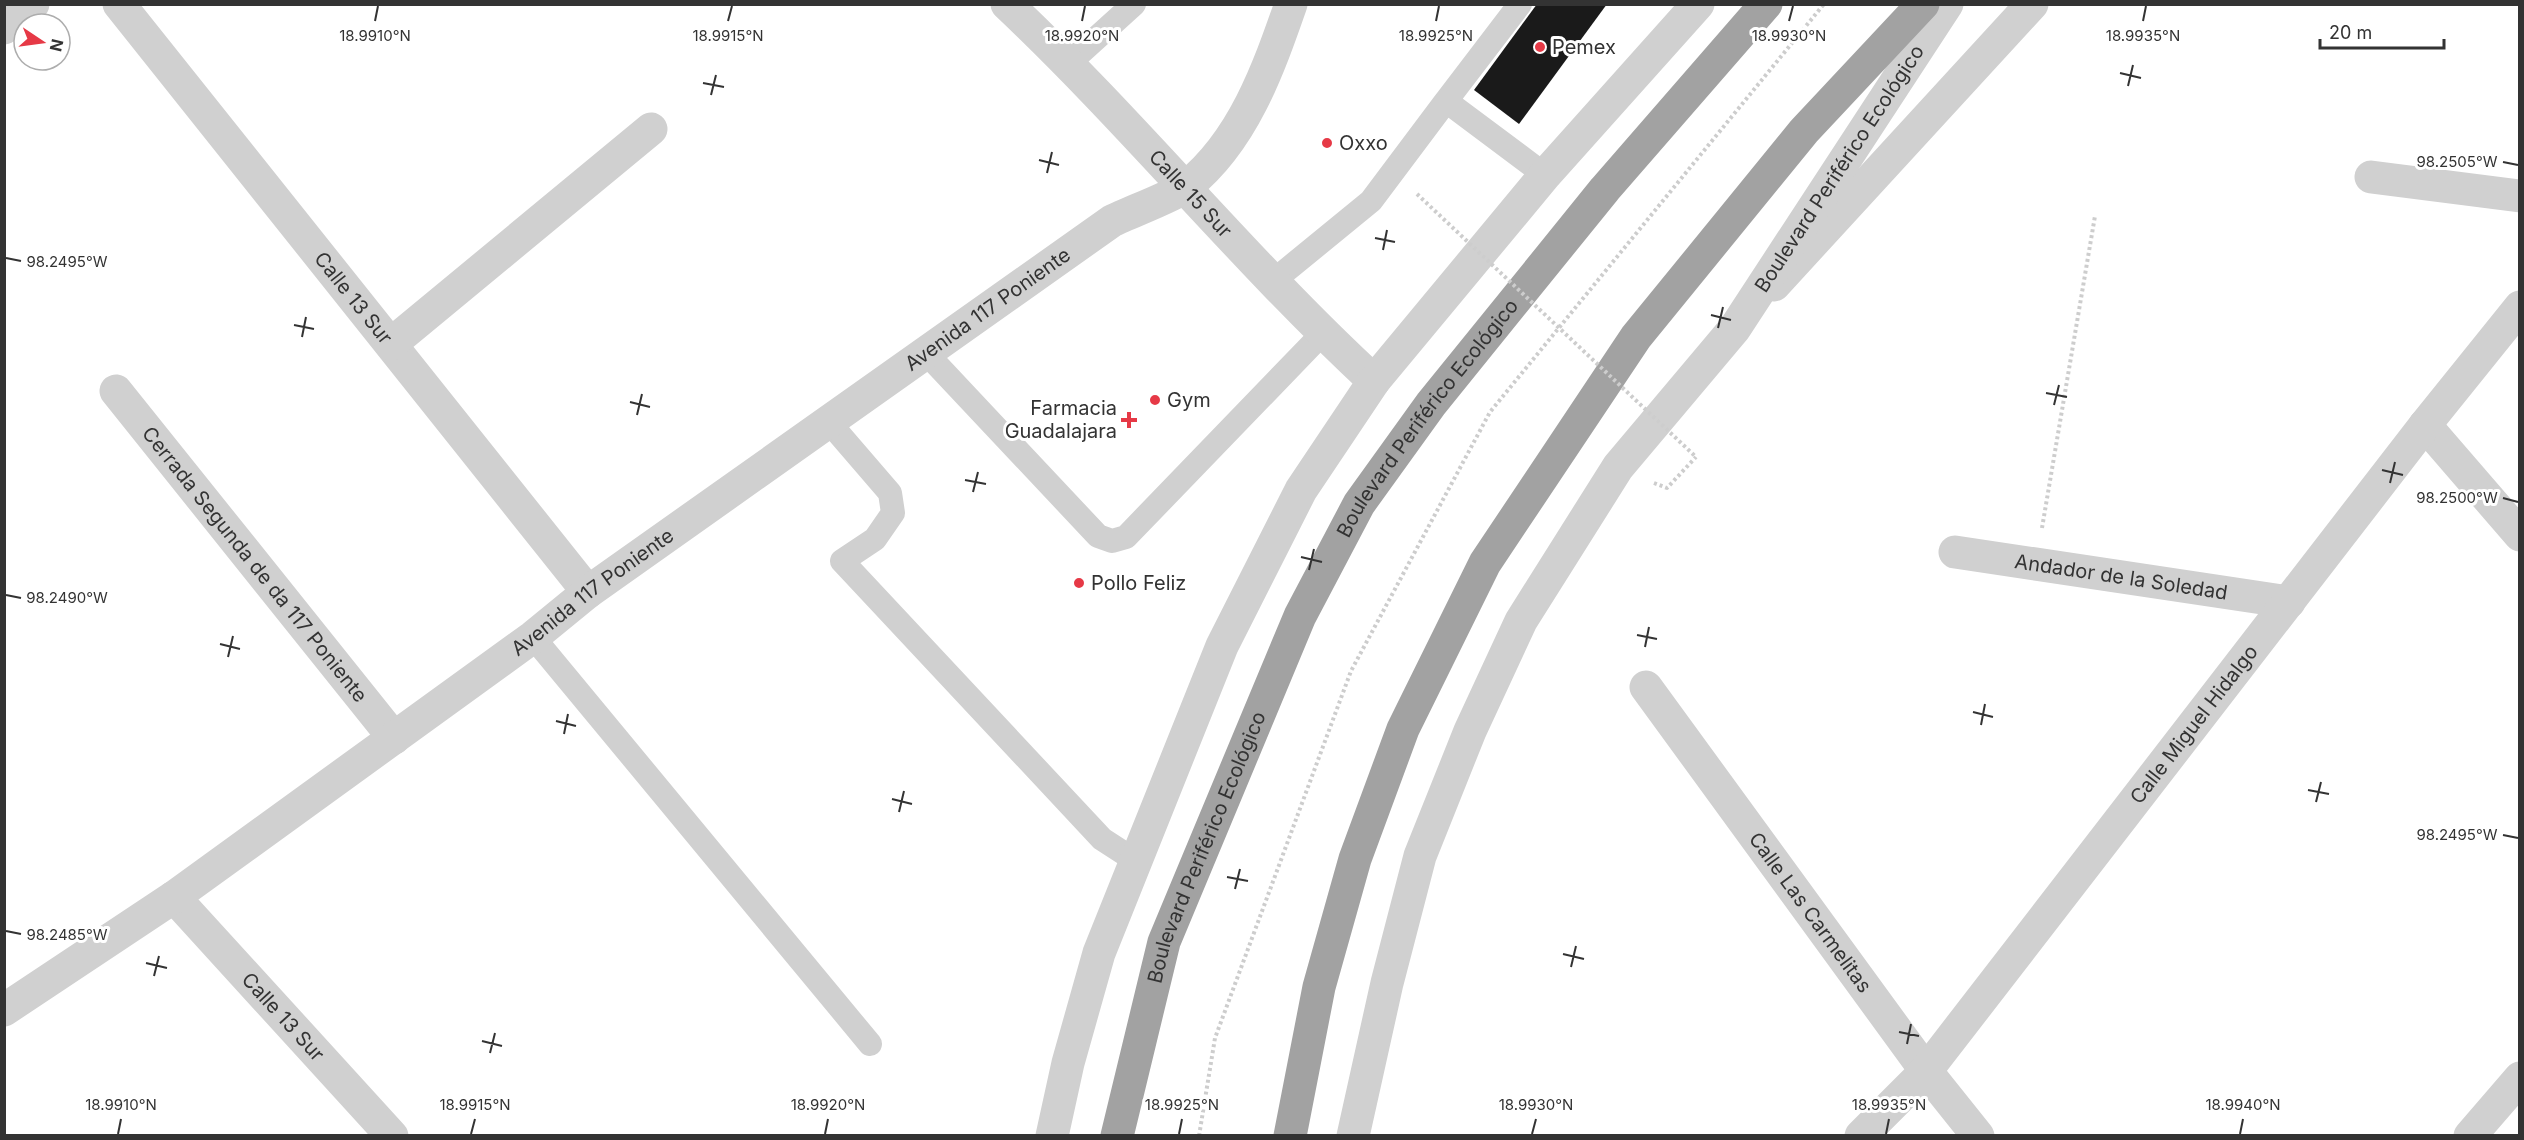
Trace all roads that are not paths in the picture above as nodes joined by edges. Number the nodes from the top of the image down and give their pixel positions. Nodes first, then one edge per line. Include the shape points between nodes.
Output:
1 (33, 4) edge
2 (119, 4) edge
3 (1007, 4) edge
4 (1134, 4) edge
5 (1291, 4) edge
6 (1520, 4) edge
7 (1698, 4) edge
8 (1766, 4) edge
9 (1923, 4) edge
10 (1947, 4) edge
11 (2032, 4) edge
12 (4, 28) edge
13 (1069, 63) junction
14 (1446, 101) junction
15 (651, 129) dead end
16 (1545, 175) junction
17 (2371, 177) dead end
18 (1186, 187) junction
19 (2520, 196) edge
20 (1272, 282) junction
21 (2520, 307) edge
22 (1735, 328) junction
23 (1322, 334) junction
24 (390, 344) junction
25 (925, 352) junction
26 (1374, 381) junction
27 (116, 391) dead end
28 (828, 421) junction
29 (2425, 425) junction
30 (2520, 535) edge
31 (1955, 552) dead end
32 (588, 592) junction
33 (2289, 602) junction
34 (533, 637) junction
35 (1646, 687) dead end
36 (394, 738) junction
37 (1136, 861) junction
38 (174, 897) junction
39 (4, 1010) edge
40 (870, 1044) dead end
41 (1926, 1071) junction
42 (2520, 1078) edge
43 (392, 1136) edge
44 (1052, 1136) edge
45 (1117, 1136) edge
46 (1290, 1136) edge
47 (1353, 1136) edge
48 (1861, 1136) edge
49 (1978, 1136) edge
50 (2470, 1136) edge

1 - 12 street
2 - 24 street, Calle 13 Sur
3 - 13 street, Calle 15 Sur
4 - 13 lane
5 - 18 street via 1268,71 1230,140
6 - 14 lane
7 - 16 street
8 - 45 highway, Boulevard Periférico Ecológico via 1605,189 1431,404 1359,504 1300,615 1164,942
9 - 46 highway, Boulevard Periférico Ecológico via 1804,131 1636,337 1485,563 1403,729 1355,859 1319,987
10 - 22 street, Boulevard Periférico Ecológico
11 - 22 street
13 - 18 street, Calle 15 Sur
14 - 16 lane
14 - 20 lane via 1371,201
15 - 24 street
16 - 26 street
17 - 19 street
18 - 20 street, Calle 15 Sur
18 - 25 street, Avenida 117 Poniente via 1112,221
20 - 23 street, Calle 15 Sur
21 - 29 street, Calle Miguel Hidalgo
22 - 47 street, Boulevard Periférico Ecológico via 1618,467 1521,621 1470,731 1420,856
23 - 25 lane via 1126,537 1112,541 1098,536
23 - 26 street, Calle 15 Sur
24 - 32 street, Calle 13 Sur
25 - 28 street, Avenida 117 Poniente
26 - 37 street via 1301,490 1222,646
27 - 36 street, Cerrada Segunda de da 117 Poniente
28 - 32 street, Avenida 117 Poniente
28 - 37 lane via 890,493 893,513 875,539 842,561 1102,839
29 - 30 street
29 - 33 street, Calle Miguel Hidalgo
31 - 33 street, Andador de la Soledad
32 - 34 street, Avenida 117 Poniente
33 - 41 street, Calle Miguel Hidalgo
34 - 36 street, Avenida 117 Poniente
34 - 40 lane
35 - 41 street, Calle Las Carmelitas
36 - 38 street, Avenida 117 Poniente
37 - 44 street via 1100,953 1068,1063
38 - 39 street, Avenida 117 Poniente
38 - 43 street, Calle 13 Sur
41 - 48 street, Calle Miguel Hidalgo
41 - 49 street, Calle Las Carmelitas
42 - 50 street

